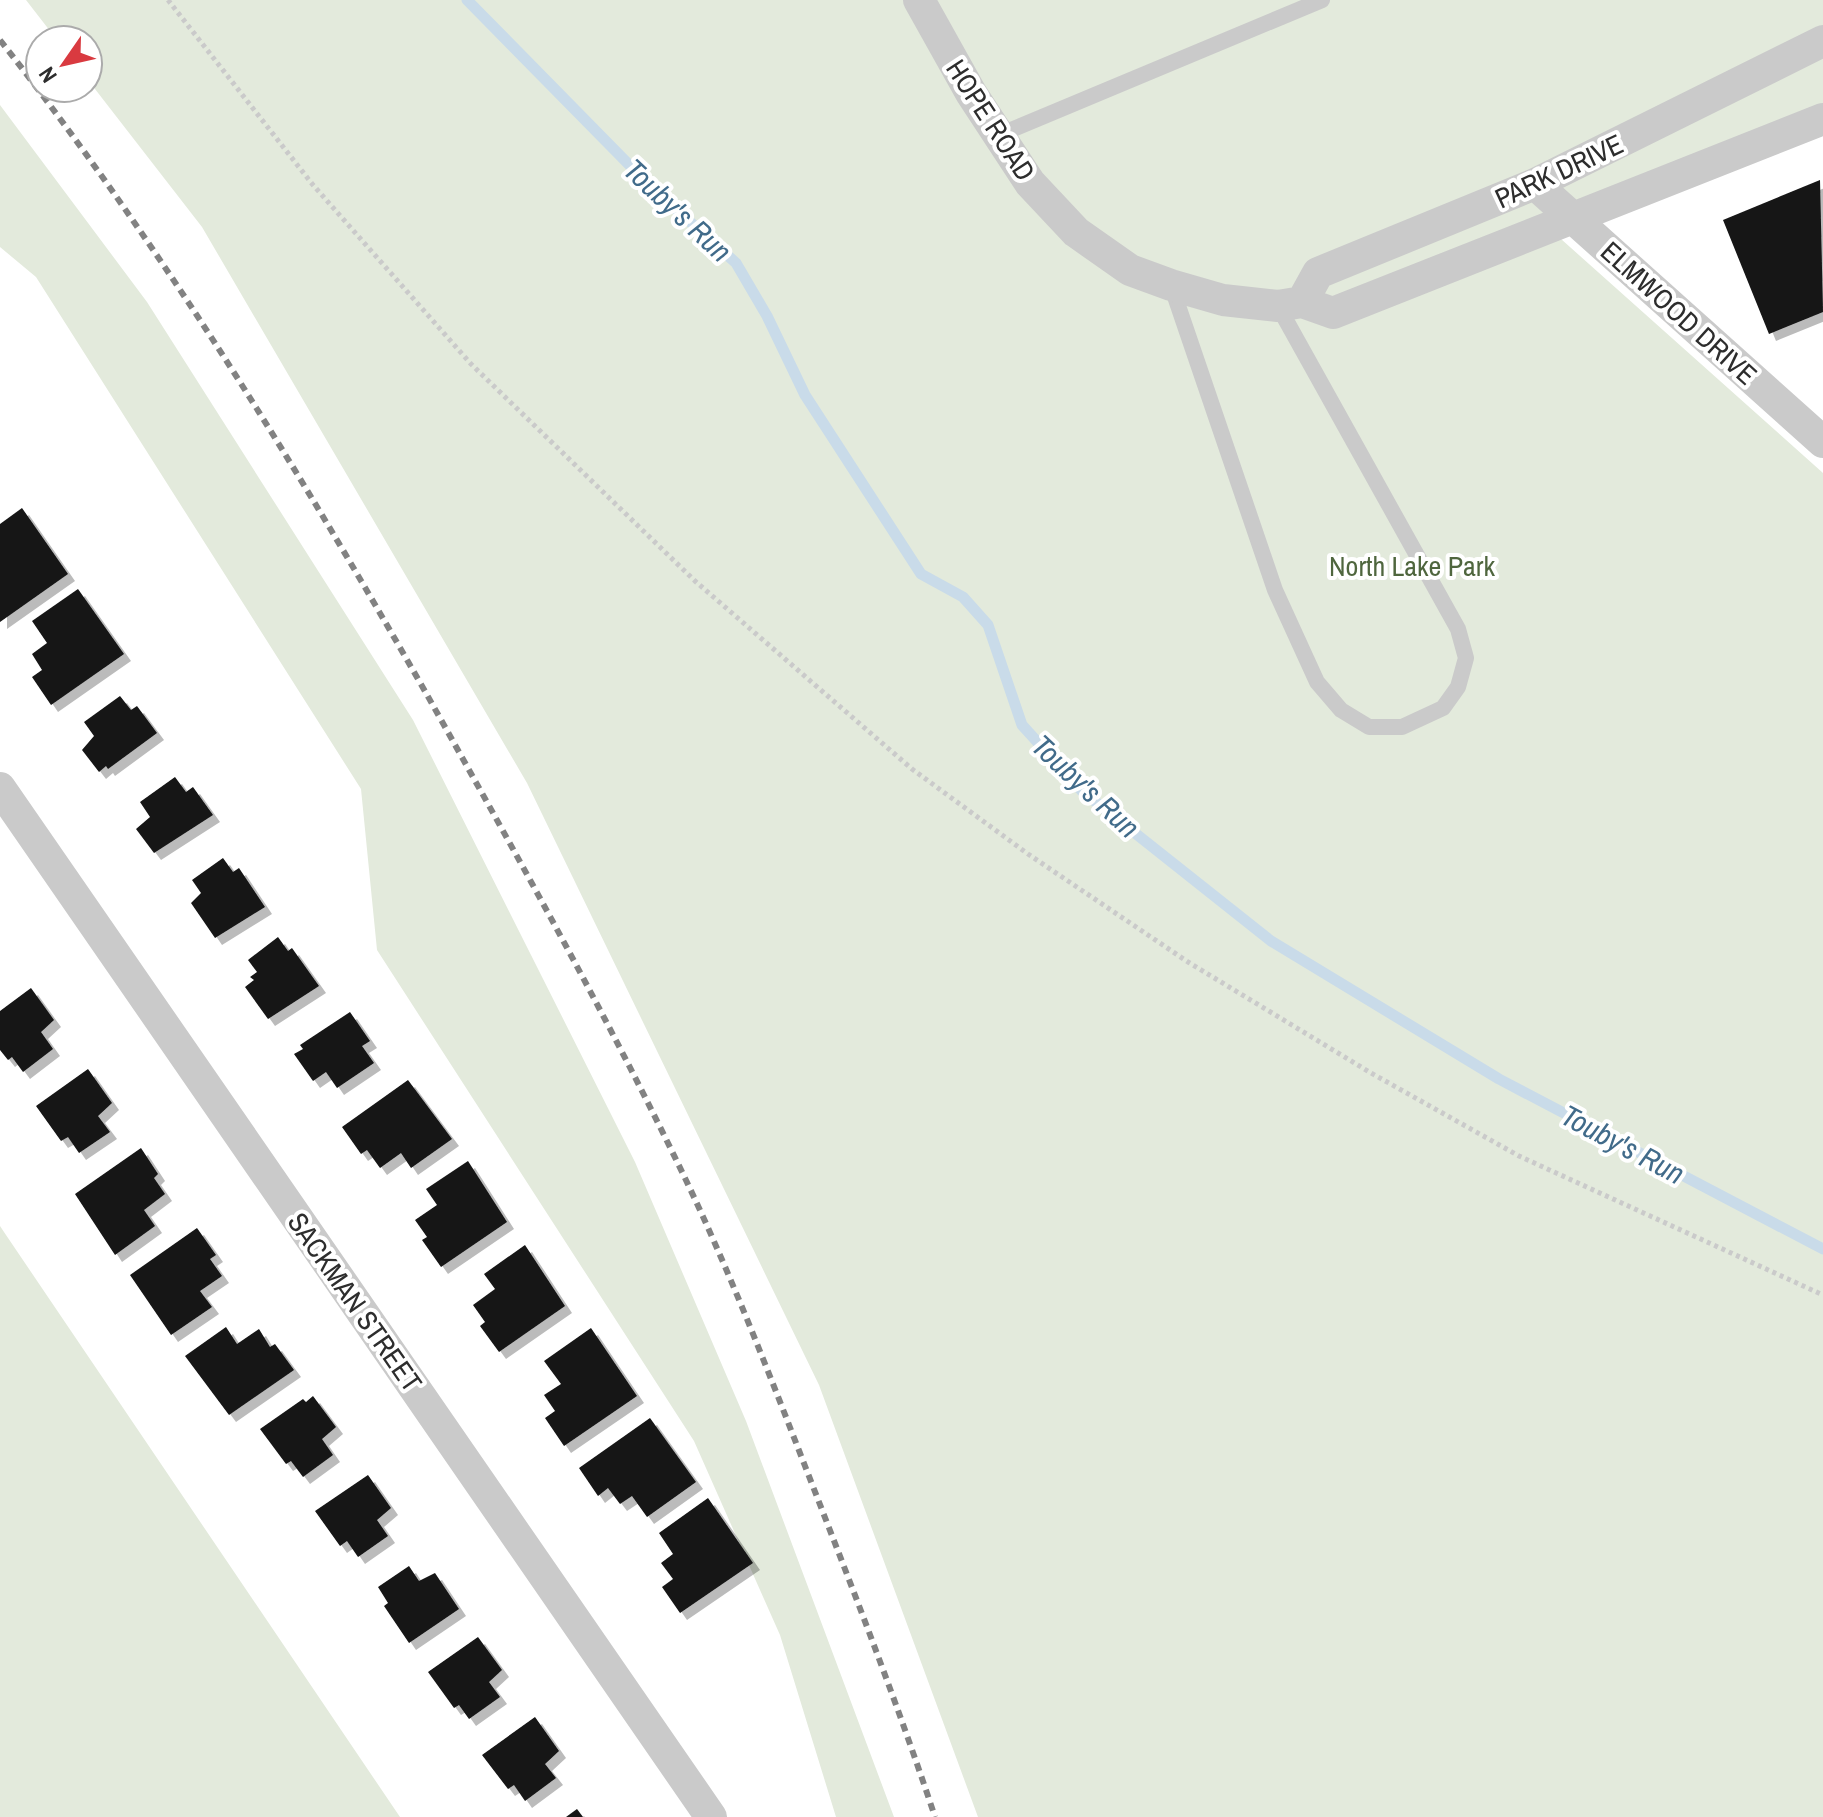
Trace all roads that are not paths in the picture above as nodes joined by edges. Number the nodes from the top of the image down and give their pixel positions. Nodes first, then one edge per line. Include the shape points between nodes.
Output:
1 (919, 0) edge
2 (1322, 0) edge
3 (1823, 41) edge
4 (1823, 119) edge
5 (999, 135) junction
6 (1535, 184) junction
7 (1575, 220) junction
8 (1076, 232) joint
9 (1171, 285) junction
10 (1290, 304) junction
11 (1821, 438) edge
12 (0, 788) edge
13 (711, 1817) edge

1 - 5 street, HOPE ROAD
2 - 5 lane
3 - 6 street, PARK DRIVE
4 - 7 street, PARK DRIVE
5 - 8 street, HOPE ROAD via 1030,183
6 - 7 street, ELMWOOD DRIVE
6 - 10 street, PARK DRIVE via 1318,273
7 - 10 street, PARK DRIVE via 1333,313
7 - 11 street, ELMWOOD DRIVE
8 - 9 street, PARK DRIVE via 1130,270
9 - 10 street, PARK DRIVE via 1223,300
9 - 10 lane via 1275,590 1317,682 1341,710 1369,727 1402,727 1443,708 1458,687 1466,658 1458,629
12 - 13 street, SACKMAN STREET

